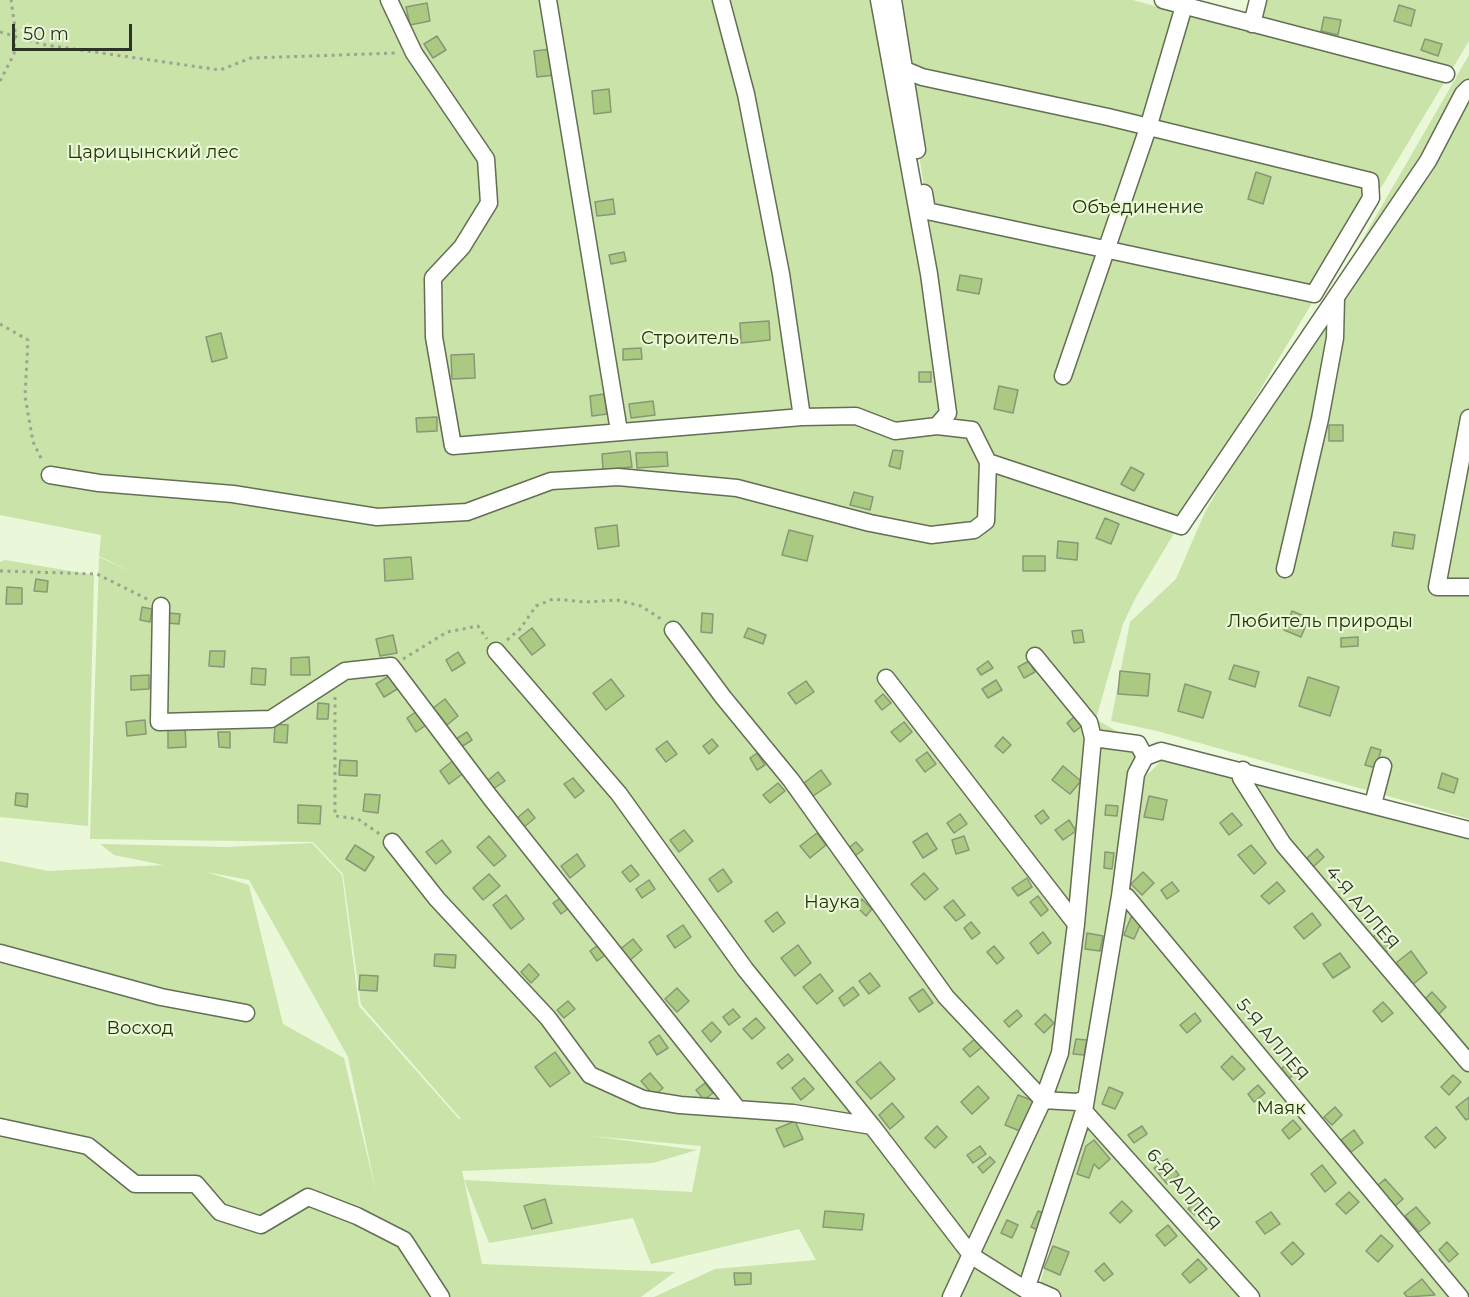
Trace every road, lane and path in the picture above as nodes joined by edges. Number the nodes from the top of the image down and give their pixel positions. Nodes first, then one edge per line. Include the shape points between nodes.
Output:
1 (11, 0) edge
2 (389, 0) edge
3 (548, 0) edge
4 (722, 0) edge
5 (879, 0) edge
6 (893, 0) edge
7 (1163, 0) edge
8 (1258, 0) edge
9 (1184, 6) junction
10 (1252, 24) junction
11 (0, 32) edge
12 (15, 36) junction
13 (414, 53) junction
14 (903, 69) junction
15 (1446, 74) dead end
16 (0, 81) edge
17 (1469, 88) edge
18 (1148, 128) junction
19 (1108, 250) junction
20 (1336, 297) junction
21 (0, 324) edge
22 (1063, 376) dead end
23 (802, 417) junction
24 (1469, 418) edge
25 (937, 426) junction
26 (619, 430) junction
27 (988, 462) junction
28 (50, 475) joint
29 (1286, 569) dead end
30 (0, 571) edge
31 (1469, 587) edge
32 (161, 606) joint
33 (673, 630) joint
34 (496, 651) junction
35 (1035, 656) dead end
36 (391, 666) junction
37 (335, 677) junction
38 (886, 678) dead end
39 (1093, 738) junction
40 (1145, 757) junction
41 (1383, 766) dead end
42 (1243, 770) junction
43 (1373, 804) junction
44 (1469, 830) edge
45 (392, 842) joint
46 (1120, 897) junction
47 (1076, 924) junction
48 (0, 953) edge
49 (246, 1013) dead end
50 (1469, 1063) edge
51 (1043, 1100) junction
52 (1084, 1105) junction
53 (737, 1108) junction
54 (872, 1126) junction
55 (0, 1127) edge
56 (972, 1257) junction
57 (1026, 1290) junction
58 (441, 1297) edge
59 (951, 1297) edge
60 (1052, 1297) edge
61 (1251, 1297) edge
62 (1460, 1297) edge

1 - 12 path
2 - 13 street
3 - 26 street
4 - 23 street via 781,274
5 - 25 street via 929,274 948,413
6 - 14 street
7 - 9 street
8 - 10 street
9 - 10 street
9 - 18 street
10 - 15 street
11 - 12 path
12 - 13 path via 46,45 220,70 251,58
12 - 16 path via 14,54
13 - 26 street via 486,159 489,202 462,247 434,278 434,337 453,446
14 - 18 street via 922,77
14 - 19 street via 927,211
17 - 20 street via 1428,161
18 - 19 street
18 - 19 street via 1370,181 1371,198 1314,294
19 - 22 street
20 - 27 street via 1181,526
20 - 29 street via 1335,338
21 - 28 path via 28,340 25,396 33,442
23 - 25 street via 856,416 895,431
23 - 26 street
24 - 31 street via 1437,587
25 - 27 street via 972,430
27 - 28 street via 987,521 974,530 931,535 737,488 618,477 551,481 467,512 377,517 233,494
30 - 32 path via 97,574
32 - 37 street via 159,722 271,719
33 - 34 path via 641,606 618,600 553,599 536,606 520,629
33 - 51 street via 791,780 946,998
34 - 36 path via 478,626 447,632
34 - 54 street via 619,794 745,969
35 - 39 street via 1089,722
36 - 37 street via 345,671
36 - 53 street via 490,798
37 - 45 path via 335,816 358,819
38 - 47 street
39 - 40 street via 1138,744
39 - 47 street
40 - 42 street via 1161,751
40 - 46 street via 1136,774
41 - 43 street
42 - 43 street
42 - 50 street, 4-Я АЛЛЕЯ via 1241,778 1282,844
43 - 44 street
45 - 53 street via 436,899 548,1018 590,1075 643,1099 680,1106
46 - 52 street
46 - 62 street, 5-Я АЛЛЕЯ via 1127,897
47 - 51 street via 1060,1053
48 - 49 street via 161,997
51 - 52 street
51 - 56 street
52 - 57 street
52 - 61 street, 6-Я АЛЛЕЯ
53 - 54 street
54 - 56 street
55 - 58 street via 88,1146 135,1184 196,1184 220,1212 261,1225 308,1197 404,1240
56 - 57 street
56 - 59 street
57 - 60 street

